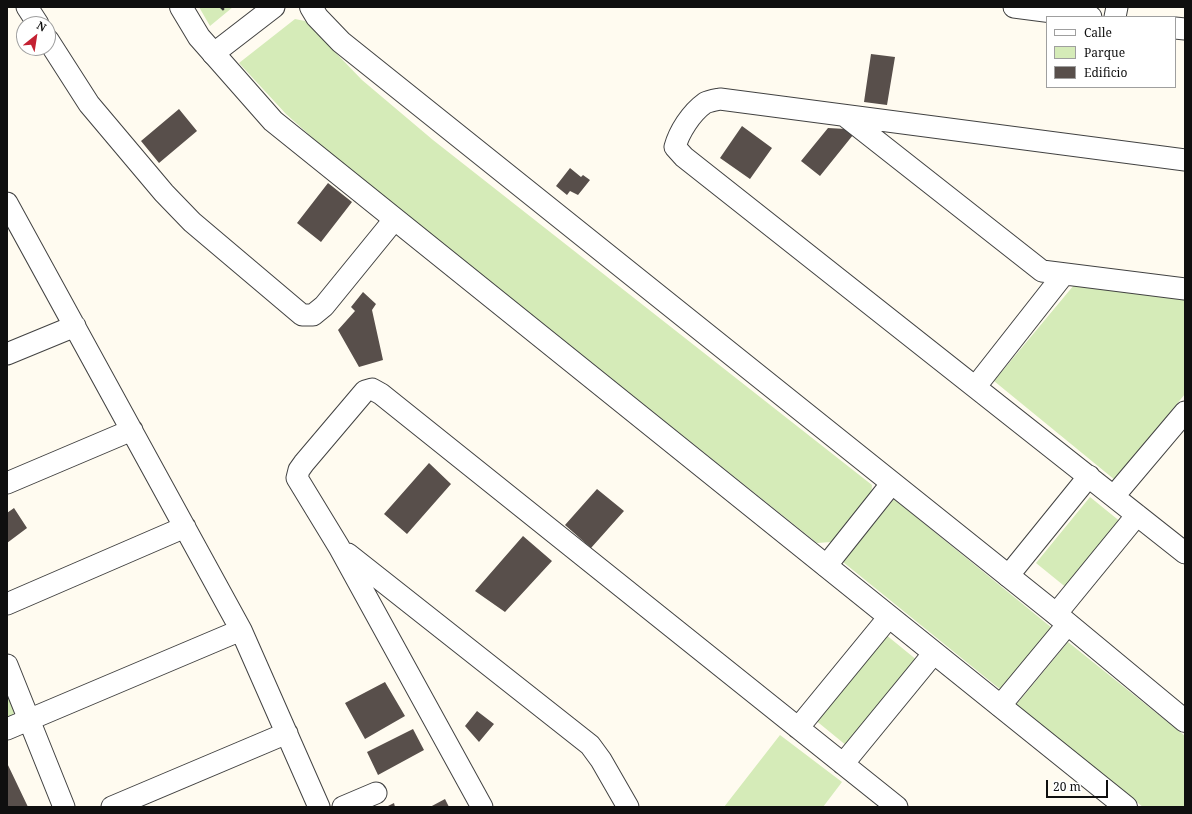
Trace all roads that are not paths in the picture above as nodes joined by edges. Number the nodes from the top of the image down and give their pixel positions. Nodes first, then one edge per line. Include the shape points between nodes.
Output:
1 (27, 7) edge
2 (180, 7) edge
3 (274, 7) edge
4 (311, 7) edge
5 (1014, 7) edge
6 (33, 16) edge
7 (1083, 16) edge
8 (56, 52) edge
9 (214, 54) junction
10 (844, 115) junction
11 (1185, 160) edge
12 (10, 214) edge
13 (394, 220) junction
14 (1064, 274) junction
15 (1185, 289) edge
16 (75, 326) junction
17 (7, 354) edge
18 (976, 386) junction
19 (1185, 412) edge
20 (132, 430) junction
21 (1089, 476) junction
22 (7, 483) edge
23 (892, 483) junction
24 (1114, 496) junction
25 (1137, 515) junction
26 (185, 527) junction
27 (339, 547) junction
28 (1185, 553) edge
29 (826, 566) junction
30 (1008, 576) junction
31 (7, 604) edge
32 (413, 606) junction
33 (889, 617) junction
34 (1062, 619) junction
35 (241, 630) junction
36 (385, 630) junction
37 (934, 653) junction
38 (7, 665) edge
39 (1000, 706) junction
40 (30, 720) junction
41 (1185, 721) edge
42 (798, 728) junction
43 (7, 729) edge
44 (287, 733) junction
45 (843, 764) junction
46 (376, 793) dead end
47 (64, 807) edge
48 (112, 807) edge
49 (319, 807) edge
50 (343, 807) edge
51 (482, 807) edge
52 (628, 807) edge
53 (898, 807) edge
54 (1126, 807) edge

1 - 6 street
2 - 9 street via 199,37
3 - 9 street
4 - 23 street via 341,42
5 - 7 street
8 - 13 street via 89,104 192,222 302,315 313,314 324,306
9 - 13 street via 273,121
10 - 11 street
10 - 14 street via 1042,271
10 - 18 street via 720,99 706,102 694,113 678,137 675,147 684,157
12 - 16 street
13 - 29 street
14 - 15 street
14 - 18 street
16 - 17 street
16 - 20 street
18 - 21 street
19 - 24 street
20 - 22 street
20 - 26 street
21 - 24 street
21 - 30 street
23 - 29 street
23 - 30 street
24 - 25 street
25 - 28 street
25 - 34 street
26 - 31 street
26 - 35 street
27 - 32 street
27 - 36 street
27 - 42 street via 297,478 299,470 359,396 372,389
29 - 33 street
30 - 34 street
32 - 36 street via 404,604 393,608 386,619
32 - 52 street via 590,745
33 - 37 street
33 - 42 street
34 - 39 street
34 - 41 street
35 - 40 street
35 - 44 street
36 - 51 street
37 - 39 street
37 - 45 street
38 - 40 street
39 - 54 street
40 - 43 street
40 - 47 street
42 - 45 street
44 - 48 street
44 - 49 street
45 - 53 street
46 - 50 street

